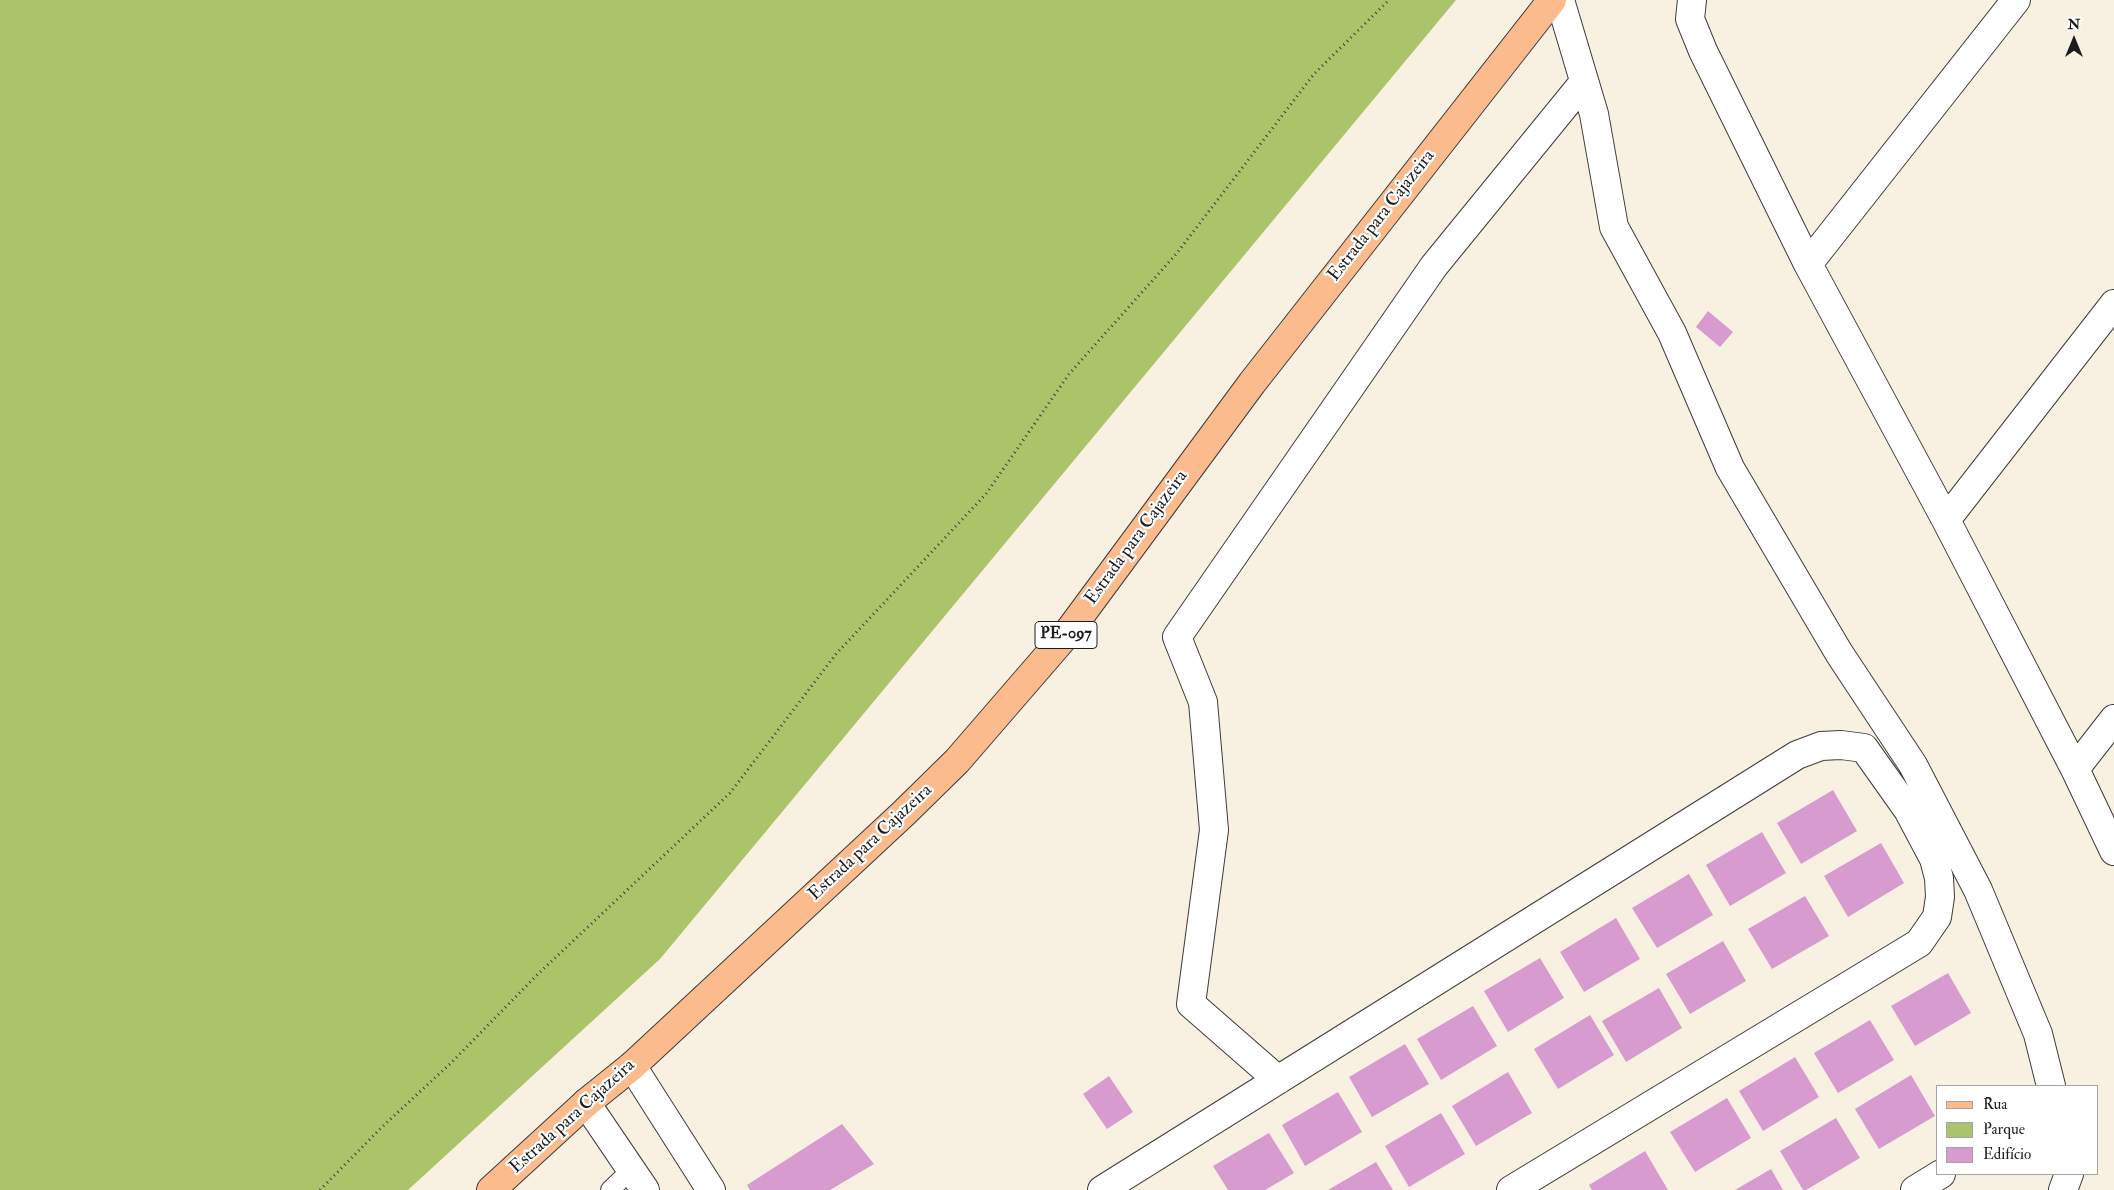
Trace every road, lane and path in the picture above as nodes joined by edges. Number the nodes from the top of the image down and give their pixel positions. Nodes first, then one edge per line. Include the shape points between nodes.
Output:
1 (1389, 0) edge
2 (1552, 0) edge
3 (1560, 0) edge
4 (1692, 0) edge
5 (2016, 0) edge
6 (1584, 82) junction
7 (1808, 264) junction
8 (2114, 304) edge
9 (1946, 520) junction
10 (2114, 719) edge
11 (2075, 769) junction
12 (2114, 851) edge
13 (632, 1066) junction
14 (1278, 1080) junction
15 (2051, 1085) edge
16 (586, 1103) junction
17 (1939, 1175) edge
18 (2069, 1175) edge
19 (638, 1180) edge
20 (320, 1190) edge
21 (491, 1190) edge
22 (610, 1190) edge
23 (711, 1190) edge
24 (1102, 1190) edge
25 (1511, 1190) edge
26 (1915, 1190) edge
27 (2063, 1190) edge

1 - 20 path via 1314,74 1177,253 1068,374 986,494 836,654 730,793 537,975
2 - 13 main road, Estrada para Cajazeira / PE-097 via 1252,383 1066,635 1003,708 957,761 904,813
3 - 6 street
4 - 7 street via 1690,19 1703,51
5 - 7 street
6 - 14 street via 1434,266 1177,637 1203,702 1214,830 1191,1004
6 - 15 street via 1594,114 1614,227 1672,333 1730,468 1839,653 1913,765 1974,882 2038,1034
7 - 9 street
8 - 9 street
9 - 11 street
10 - 11 street
11 - 12 street
13 - 16 main road, Estrada para Cajazeira / PE-097
13 - 23 street
14 - 24 street
14 - 25 street via 1797,755 1821,746 1864,748 1908,810 1934,859 1940,897 1937,917 1919,943
16 - 19 street
16 - 21 main road, Estrada para Cajazeira / PE-097
17 - 26 street
18 - 27 street
19 - 22 lane

